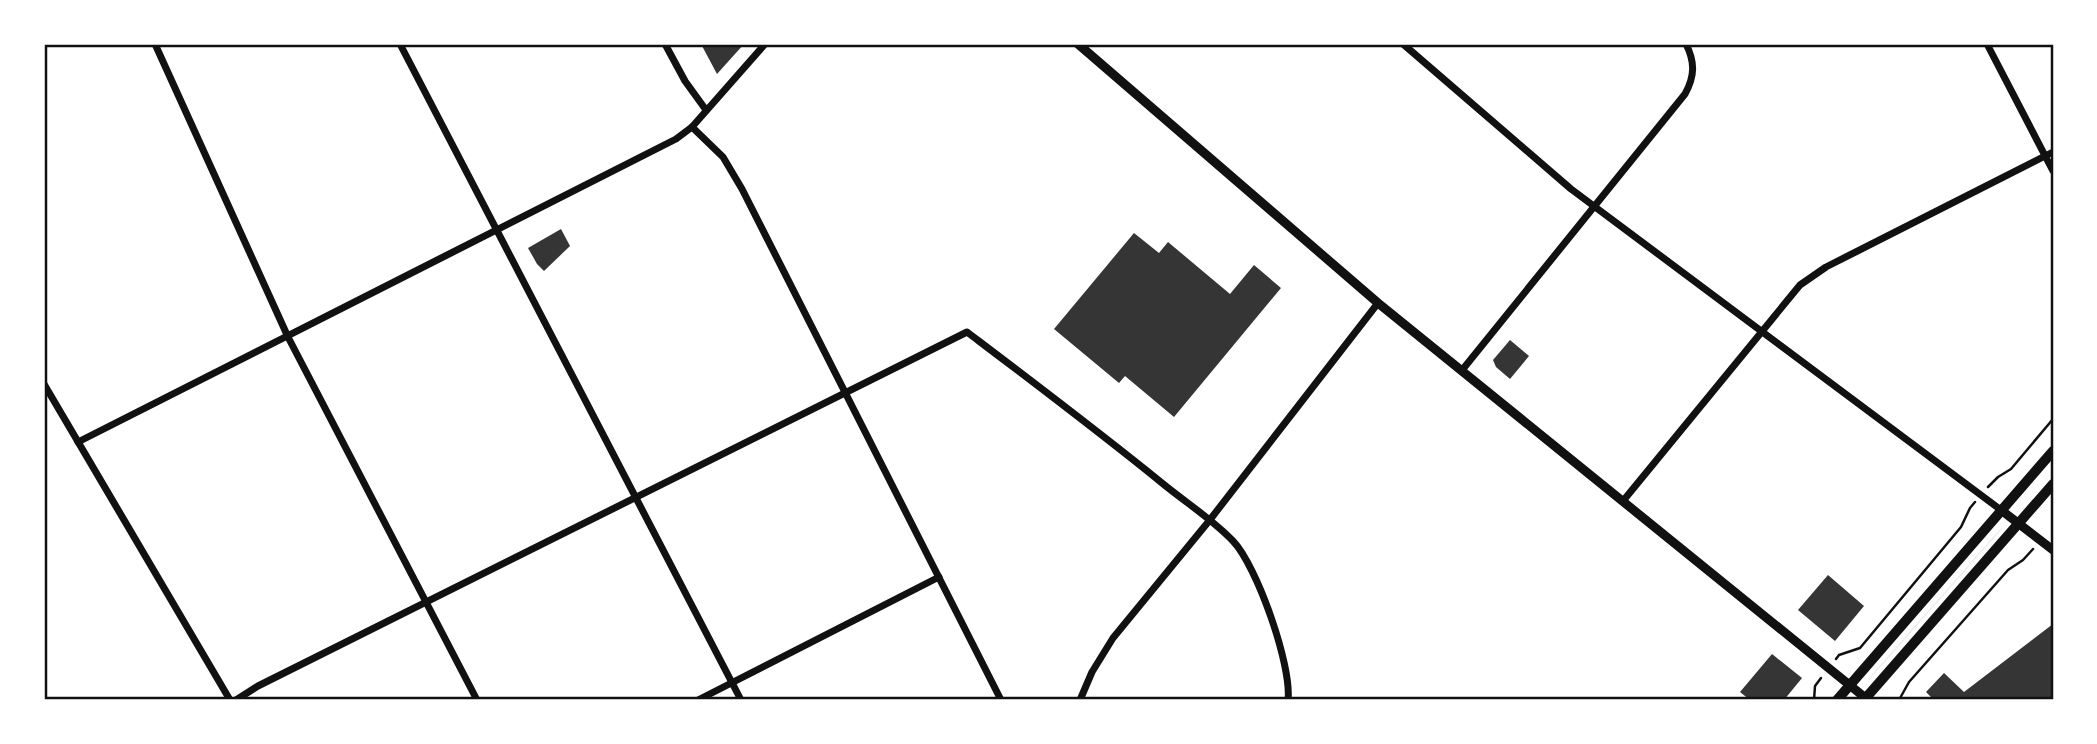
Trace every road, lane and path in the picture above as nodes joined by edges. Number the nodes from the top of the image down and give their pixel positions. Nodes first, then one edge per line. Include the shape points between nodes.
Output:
1 (155, 44) edge
2 (400, 44) edge
3 (665, 44) edge
4 (765, 44) edge
5 (1078, 44) edge
6 (1404, 44) edge
7 (1686, 44) edge
8 (1987, 44) edge
9 (706, 110) junction
10 (692, 127) junction
11 (2053, 152) edge
12 (2045, 156) junction
13 (2053, 171) edge
14 (1594, 207) junction
15 (497, 231) junction
16 (1378, 303) junction
17 (1761, 331) junction
18 (288, 337) junction
19 (1463, 369) junction
20 (44, 384) edge
21 (844, 393) junction
22 (2053, 419) edge
23 (78, 442) junction
24 (2053, 451) edge
25 (2053, 484) edge
26 (1981, 495) junction
27 (635, 498) junction
28 (1623, 501) junction
29 (2001, 510) junction
30 (1209, 521) junction
31 (2019, 523) junction
32 (2041, 540) junction
33 (2053, 550) edge
34 (939, 577) junction
35 (426, 603) junction
36 (1828, 667) junction
37 (732, 683) junction
38 (1850, 685) junction
39 (233, 700) edge
40 (477, 700) edge
41 (698, 700) edge
42 (741, 700) edge
43 (1001, 700) edge
44 (1080, 700) edge
45 (1288, 700) edge
46 (1814, 700) edge
47 (1837, 700) edge
48 (1866, 700) edge
49 (1899, 700) edge

1 - 18 street
2 - 15 street
3 - 9 street
4 - 9 street
5 - 16 street
6 - 14 street
7 - 14 street via 1693,61 1690,86
8 - 12 street
9 - 10 street
10 - 15 street
10 - 21 street via 723,157 742,189
11 - 12 street
12 - 13 street
12 - 17 street via 1826,267 1800,285
14 - 17 street
14 - 19 street
15 - 18 street
15 - 27 street
16 - 19 street
16 - 30 street
17 - 26 street
17 - 28 street
18 - 23 street
18 - 35 street
19 - 28 street
20 - 23 street
21 - 27 street
21 - 30 street via 967,332
21 - 34 street
22 - 26 path via 2011,469
23 - 39 street
24 - 29 main road
25 - 31 main road
26 - 29 street
26 - 36 path via 1961,527 1860,648 1839,655
27 - 35 street
27 - 37 street
28 - 36 street
29 - 31 street
29 - 38 main road
30 - 44 street via 1113,638
30 - 45 street via 1233,541 1249,566 1286,663
31 - 32 street
31 - 48 main road
32 - 33 street
32 - 49 path via 1999,580 1909,682
34 - 37 street
34 - 43 street
35 - 39 street
35 - 40 street
36 - 38 street
36 - 46 path via 1815,686
37 - 41 street
37 - 42 street
38 - 47 main road
38 - 48 street

